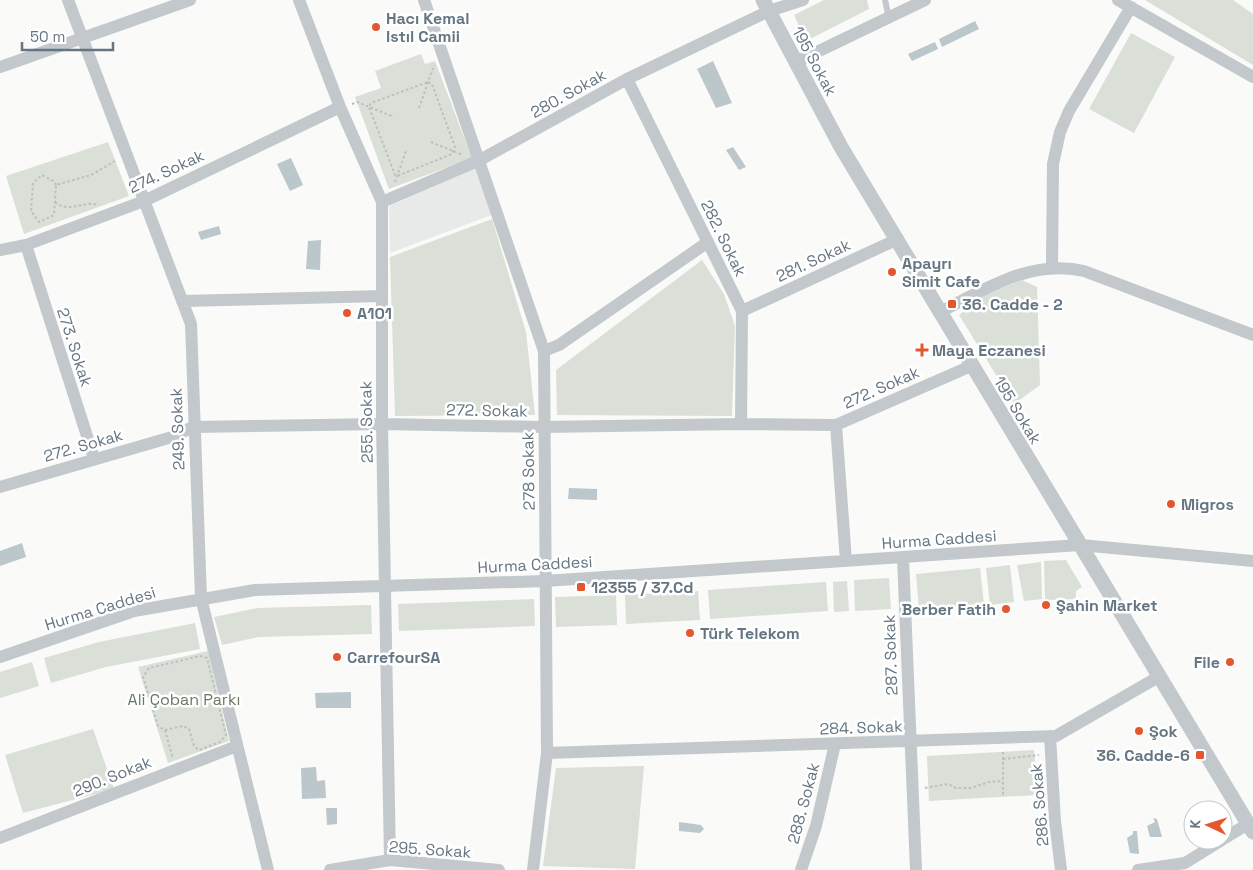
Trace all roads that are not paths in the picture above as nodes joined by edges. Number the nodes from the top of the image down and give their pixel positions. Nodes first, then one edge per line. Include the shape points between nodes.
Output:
1 (68, 0) edge
2 (190, 0) edge
3 (299, 0) edge
4 (424, 0) edge
5 (802, 0) edge
6 (885, 0) edge
7 (925, 0) edge
8 (1118, 0) edge
9 (766, 6) edge
10 (1131, 7) junction
11 (889, 18) junction
12 (82, 37) junction
13 (796, 62) junction
14 (0, 67) edge
15 (1253, 77) edge
16 (627, 79) junction
17 (340, 108) junction
18 (477, 162) junction
19 (144, 201) junction
20 (382, 202) junction
21 (898, 239) junction
22 (708, 242) junction
23 (26, 245) junction
24 (0, 250) edge
25 (1052, 267) junction
26 (382, 296) junction
27 (182, 301) junction
28 (742, 310) junction
29 (940, 312) junction
30 (1253, 335) edge
31 (544, 351) junction
32 (971, 366) junction
33 (382, 424) junction
34 (741, 424) junction
35 (836, 425) junction
36 (193, 427) junction
37 (543, 427) junction
38 (94, 458) junction
39 (0, 487) edge
40 (1080, 545) junction
41 (903, 558) junction
42 (846, 561) junction
43 (1253, 561) edge
44 (545, 581) junction
45 (386, 587) junction
46 (201, 598) junction
47 (0, 658) edge
48 (1160, 676) junction
49 (1050, 736) junction
50 (910, 741) junction
51 (835, 744) junction
52 (237, 746) junction
53 (547, 753) junction
54 (1250, 828) edge
55 (1233, 835) edge
56 (0, 838) edge
57 (1206, 850) edge
58 (390, 860) junction
59 (268, 870) edge
60 (330, 870) edge
61 (499, 870) edge
62 (533, 870) edge
63 (800, 870) edge
64 (916, 870) edge
65 (1061, 870) edge
66 (1138, 870) edge

1 - 12 street, 249. Sokak
2 - 12 street
3 - 17 street, 255. Sokak
4 - 18 street, 278 Sokak
5 - 9 street, 280. Sokak
6 - 11 lane
7 - 11 street
8 - 10 street
9 - 13 street, 195 Sokak
9 - 16 street, 280. Sokak
10 - 15 street
10 - 25 street via 1069,111 1060,132 1054,164
11 - 13 street
12 - 14 street
12 - 19 street, 249. Sokak
13 - 21 street, 195 Sokak via 841,147
16 - 18 street, 280. Sokak
16 - 22 street, 282. Sokak
17 - 19 street, 274. Sokak
17 - 20 street, 255. Sokak
18 - 20 street, 280. Sokak
18 - 31 street, 278 Sokak
19 - 23 street, 274. Sokak
19 - 27 street, 249. Sokak
20 - 26 street, 255. Sokak
21 - 28 street, 281. Sokak
21 - 29 street, 195 Sokak
22 - 28 street, 282. Sokak
22 - 31 street via 559,345
23 - 24 street, 274. Sokak
23 - 38 street, 273. Sokak
25 - 29 street via 1014,276
25 - 30 street via 1084,271
26 - 27 street
26 - 33 street, 255. Sokak
27 - 36 street, 249. Sokak via 190,324
28 - 34 street, 282. Sokak
29 - 32 street, 195 Sokak
31 - 37 street, 278 Sokak
32 - 35 street, 272. Sokak
32 - 40 street, 195 Sokak
33 - 36 street, 272. Sokak
33 - 37 street, 272. Sokak
33 - 45 street, 255. Sokak
34 - 35 street, 272. Sokak
34 - 37 street, 272. Sokak
35 - 42 street
36 - 38 street, 272. Sokak via 172,437
36 - 46 street, 249. Sokak
37 - 44 street, 278 Sokak
38 - 39 street, 272. Sokak
40 - 41 street, Hurma Caddesi
40 - 43 street, Hurma Caddesi
40 - 48 street, 195 Sokak
41 - 42 street, Hurma Caddesi
41 - 50 street, 287. Sokak
42 - 44 street, Hurma Caddesi
44 - 45 street, Hurma Caddesi
44 - 53 street, 278 Sokak
45 - 46 street, Hurma Caddesi via 255,590
45 - 58 street, 255. Sokak
46 - 47 street, Hurma Caddesi via 134,611
46 - 52 street, 249. Sokak
48 - 49 street, 284. Sokak via 1056,736
48 - 54 street, 195 Sokak
49 - 50 street, 284. Sokak
49 - 65 street, 286. Sokak
50 - 51 street, 284. Sokak
50 - 64 street, 287. Sokak
51 - 53 street, 284. Sokak
51 - 63 street, 288. Sokak via 816,826
52 - 56 street, 290. Sokak
52 - 59 street, 249. Sokak
53 - 62 street, 278 Sokak
54 - 55 street
57 - 66 street via 1185,863
58 - 60 street, 295. Sokak
58 - 61 street, 295. Sokak

